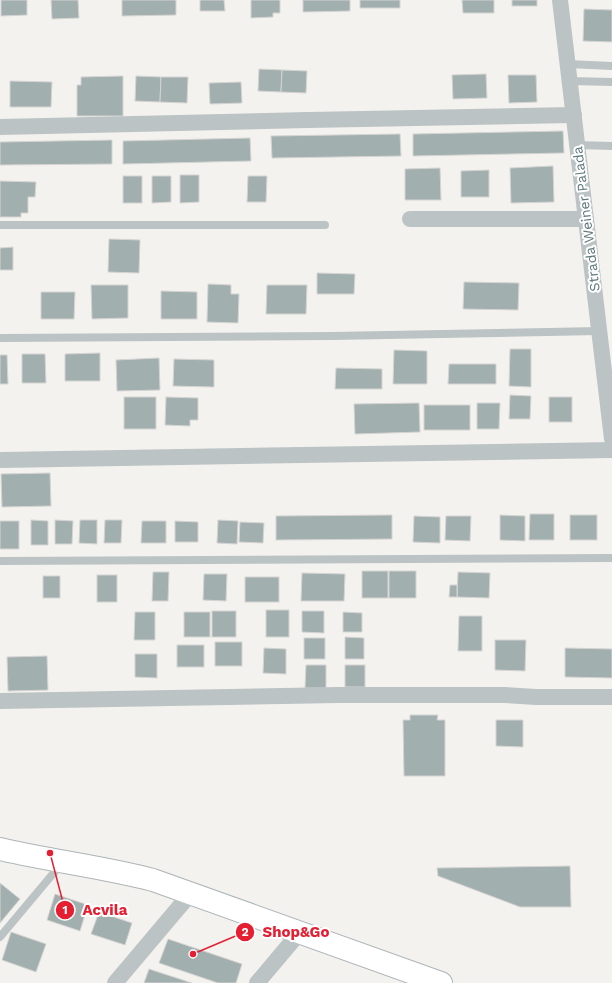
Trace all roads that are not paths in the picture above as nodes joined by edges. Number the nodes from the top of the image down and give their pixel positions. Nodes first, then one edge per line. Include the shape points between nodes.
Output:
1 (560, 0) edge
2 (568, 64) junction
3 (612, 66) edge
4 (570, 81) junction
5 (612, 82) edge
6 (574, 115) junction
7 (0, 127) edge
8 (577, 145) junction
9 (612, 146) edge
10 (410, 219) dead end
11 (586, 219) junction
12 (0, 225) edge
13 (325, 225) dead end
14 (600, 331) junction
15 (0, 338) edge
16 (612, 435) edge
17 (612, 450) edge
18 (0, 460) edge
19 (612, 558) edge
20 (0, 562) edge
21 (612, 697) edge
22 (0, 701) edge
23 (0, 849) edge
24 (63, 863) junction
25 (191, 893) junction
26 (300, 932) junction
27 (0, 937) edge
28 (115, 983) edge
29 (257, 983) edge
30 (441, 983) edge

1 - 2 street, Strada Weiner Palada
2 - 3 lane
2 - 4 street, Strada Weiner Palada
4 - 5 lane
4 - 6 street, Strada Weiner Palada
6 - 7 street
6 - 8 street, Strada Weiner Palada
8 - 9 lane
8 - 11 street, Strada Weiner Palada
10 - 11 street
11 - 14 street, Strada Weiner Palada
12 - 13 lane
14 - 15 lane
14 - 16 street, Strada Weiner Palada
17 - 18 street
19 - 20 lane
21 - 22 street via 338,695
23 - 24 street
24 - 25 street via 128,874
24 - 27 lane
25 - 26 street
25 - 28 street
26 - 29 street
26 - 30 street

